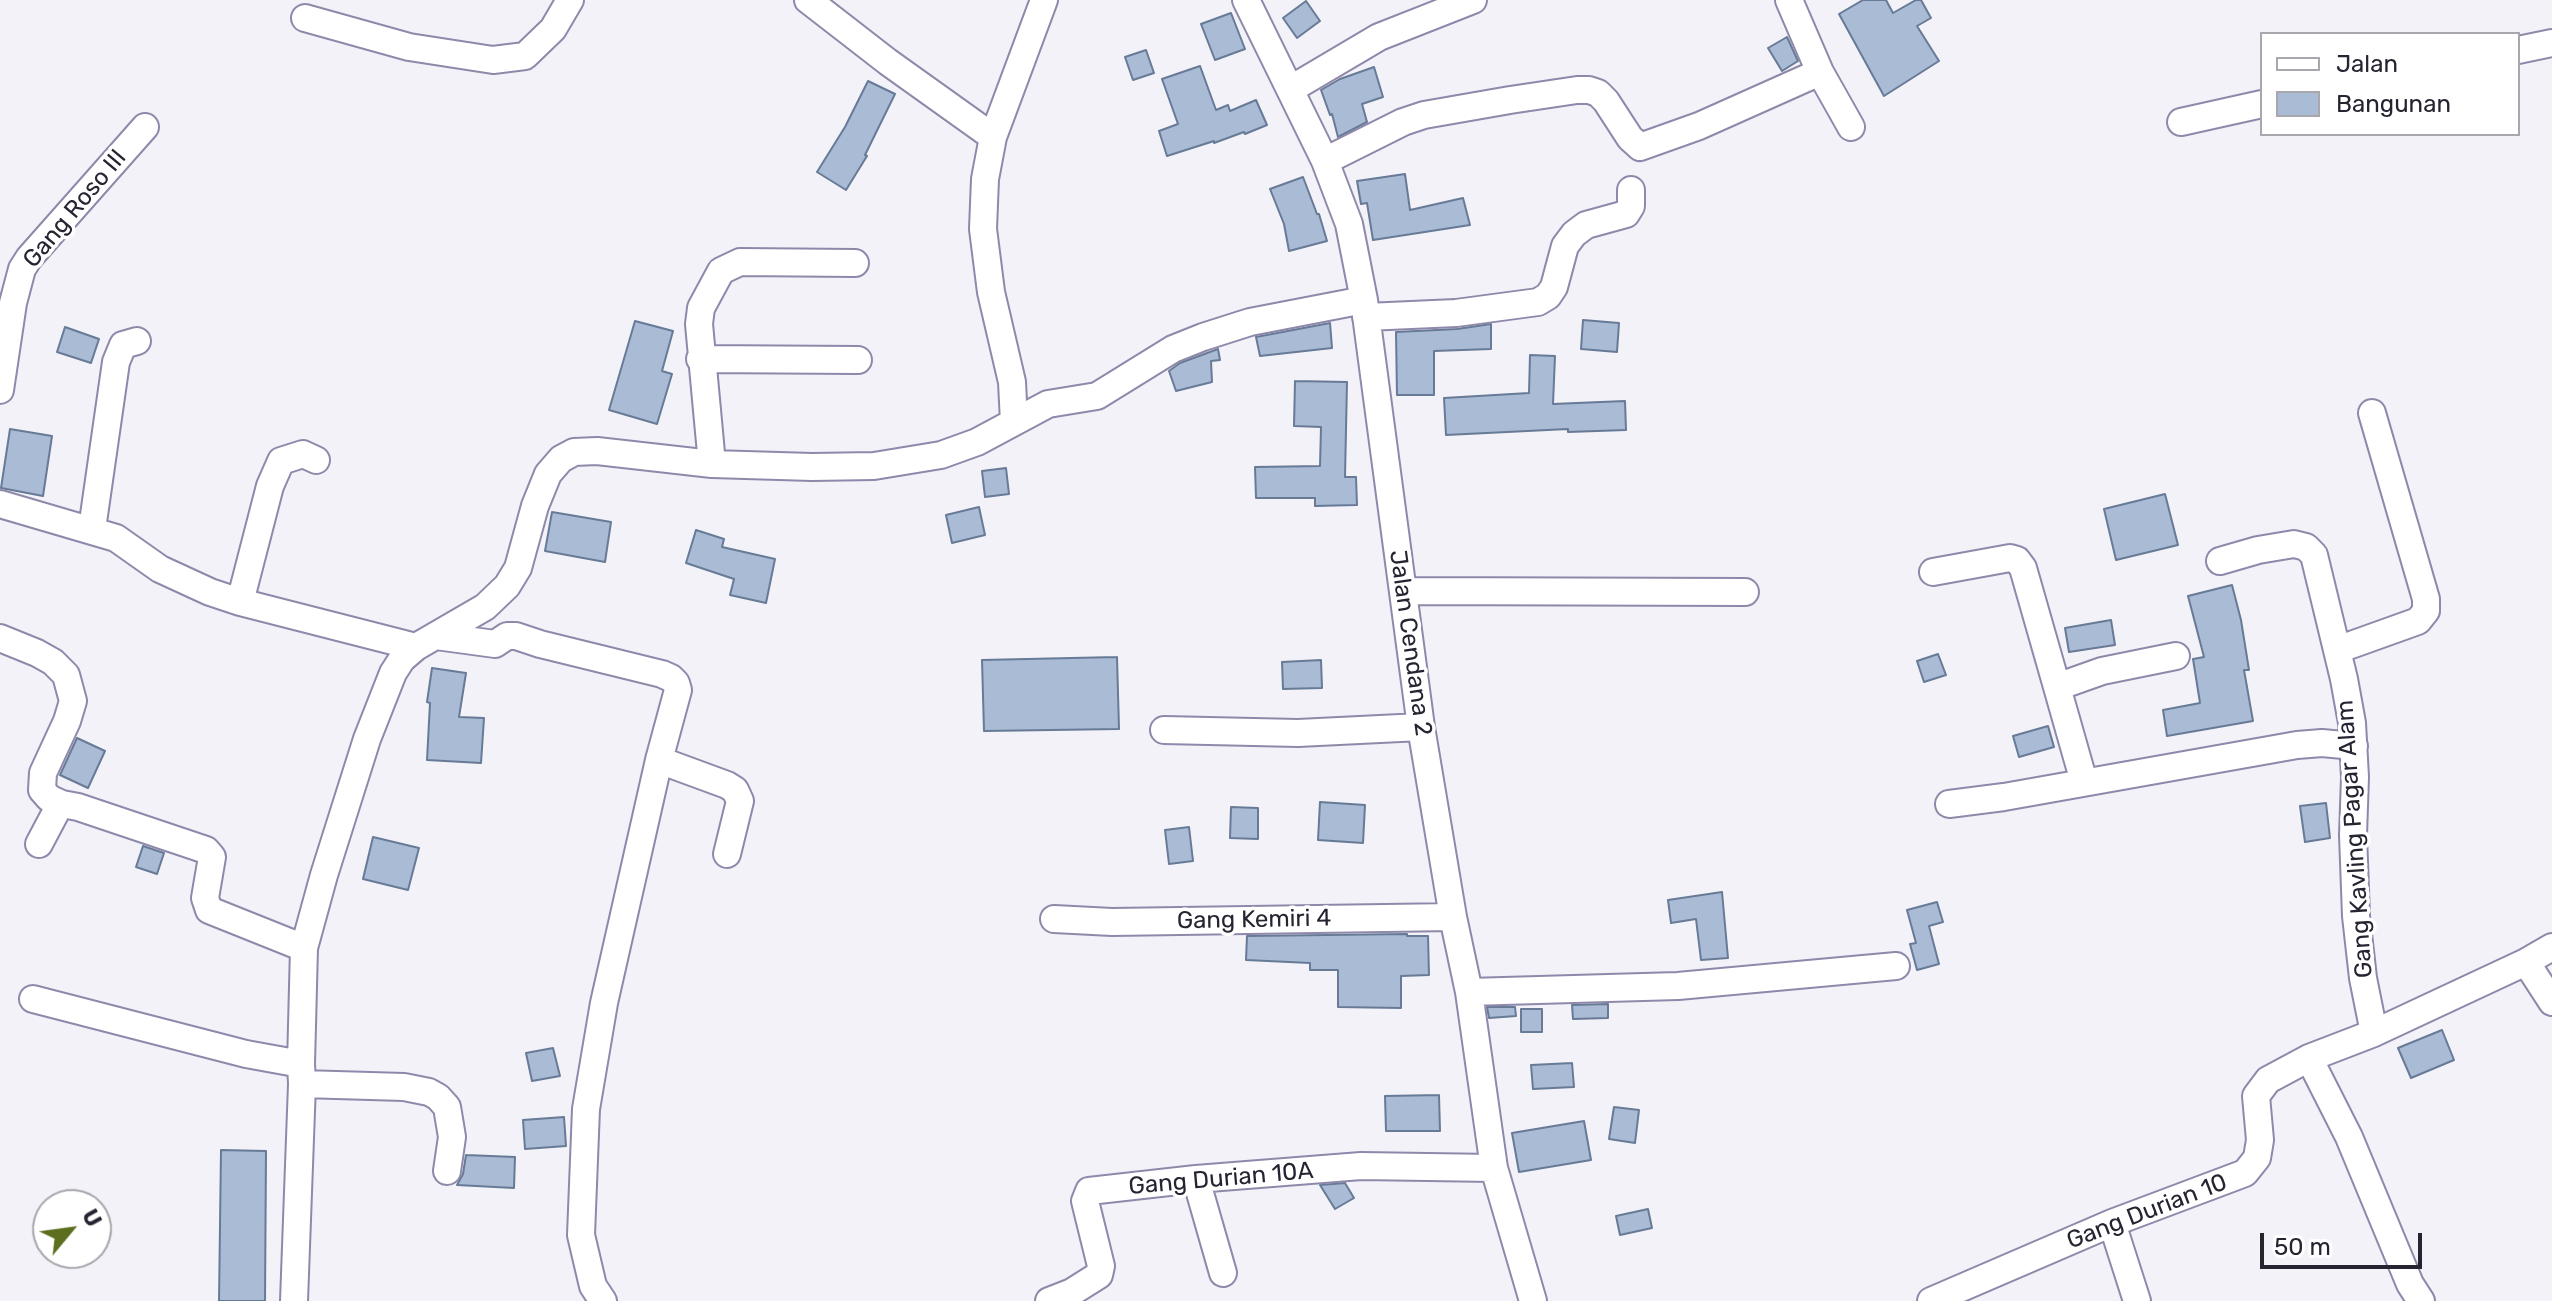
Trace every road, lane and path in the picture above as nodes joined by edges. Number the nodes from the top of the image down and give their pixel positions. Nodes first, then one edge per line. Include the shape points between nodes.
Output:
1 (570, 0) edge
2 (808, 0) edge
3 (1044, 0) edge
4 (1246, 0) edge
5 (1473, 0) edge
6 (1789, 0) edge
7 (305, 18) dead end
8 (2552, 43) edge
9 (2520, 50) edge
10 (1820, 72) junction
11 (1291, 89) junction
12 (2260, 104) edge
13 (2181, 122) dead end
14 (145, 127) dead end
15 (1851, 127) dead end
16 (993, 137) junction
17 (1325, 161) junction
18 (1631, 190) dead end
19 (855, 263) dead end
20 (1365, 309) junction
21 (137, 341) dead end
22 (700, 359) junction
23 (858, 360) dead end
24 (0, 390) edge
25 (2372, 413) dead end
26 (1014, 422) junction
27 (316, 460) dead end
28 (712, 464) junction
29 (0, 504) edge
30 (92, 529) junction
31 (2220, 561) dead end
32 (1933, 572) dead end
33 (1403, 591) junction
34 (1745, 592) dead end
35 (240, 602) junction
36 (0, 638) edge
37 (426, 641) junction
38 (2337, 650) junction
39 (2176, 656) dead end
40 (2057, 687) junction
41 (1421, 727) junction
42 (1164, 730) dead end
43 (2354, 746) junction
44 (659, 760) junction
45 (2084, 782) junction
46 (62, 804) junction
47 (1949, 804) dead end
48 (39, 844) dead end
49 (727, 854) dead end
50 (1453, 917) junction
51 (1054, 919) dead end
52 (2552, 947) edge
53 (304, 948) junction
54 (2526, 962) junction
55 (1896, 966) dead end
56 (1469, 992) junction
57 (33, 999) dead end
58 (2552, 1002) edge
59 (2374, 1033) junction
60 (2309, 1058) junction
61 (302, 1074) junction
62 (1494, 1168) junction
63 (447, 1171) dead end
64 (1196, 1179) junction
65 (2112, 1223) junction
66 (1223, 1273) dead end
67 (1979, 1292) edge
68 (294, 1301) edge
69 (603, 1301) edge
70 (1049, 1301) edge
71 (1533, 1301) edge
72 (1931, 1301) edge
73 (2137, 1301) edge
74 (2421, 1301) edge

1 - 7 street via 553,29 525,56 493,60 409,47
2 - 16 street
3 - 16 street
4 - 11 street, Jalan Cendana 2
5 - 11 street via 1379,37
6 - 10 street
8 - 9 street
10 - 15 street
10 - 17 street via 1640,147 1598,93 1577,90 1424,115
11 - 17 street, Jalan Cendana 2
12 - 13 street
14 - 24 street, Gang Roso III via 22,269
16 - 26 street via 983,229 1012,382
17 - 20 street, Jalan Cendana 2 via 1349,224
18 - 20 street via 1626,214 1586,225 1574,234 1565,246 1554,287 1538,302 1456,313
19 - 22 street via 740,262 721,271 701,308
20 - 26 street via 1250,322 1203,337 1173,349 1097,396 1048,404
20 - 33 street, Jalan Cendana 2
21 - 30 street via 123,345 116,362
22 - 23 street
22 - 28 street
25 - 38 street via 2426,611 2418,621
26 - 28 street via 941,455 874,466
27 - 35 street via 303,454 281,461
28 - 37 street via 597,451 574,452 561,459 548,474 518,568 507,586 485,607
29 - 30 street
30 - 35 street via 116,538 160,569
31 - 38 street, Gang Kavling Pagar Alam via 2294,544 2306,547 2314,555
32 - 40 street via 2017,560
33 - 34 street
33 - 41 street, Jalan Cendana 2
35 - 37 street
36 - 46 street via 37,653 66,675 73,701 43,773 42,790
37 - 44 street via 495,644 516,636 671,678 678,690
37 - 53 street via 393,673 367,739
38 - 43 street, Gang Kavling Pagar Alam
39 - 40 street via 2102,671
40 - 45 street
41 - 42 street via 1298,733
41 - 50 street, Jalan Cendana 2
43 - 45 street via 2297,745
43 - 59 street, Gang Kavling Pagar Alam via 2356,916
44 - 49 street via 735,790 740,801
44 - 69 street via 604,1003 586,1109 581,1235 593,1286
45 - 47 street
46 - 48 street
46 - 53 street via 206,850 212,857 205,898 209,910
50 - 51 street, Gang Kemiri 4
50 - 56 street, Jalan Cendana 2
52 - 54 street, Gang Durian 10
53 - 61 street
54 - 58 street
54 - 59 street, Gang Durian 10
55 - 56 street via 1678,986
56 - 62 street, Jalan Cendana 2
57 - 61 street via 246,1054
59 - 60 street, Gang Durian 10
60 - 65 street, Gang Durian 10 via 2268,1080 2256,1096 2260,1140 2257,1158 2245,1173
60 - 74 street
61 - 63 street via 404,1087 438,1097 447,1107 452,1137
61 - 68 street
62 - 64 street, Gang Durian 10A via 1361,1166
62 - 71 street, Jalan Cendana 2
64 - 66 street
64 - 70 street, Gang Durian 10A via 1089,1191 1085,1201 1099,1275
65 - 67 street, Gang Durian 10
65 - 73 street
67 - 72 street, Gang Durian 10

